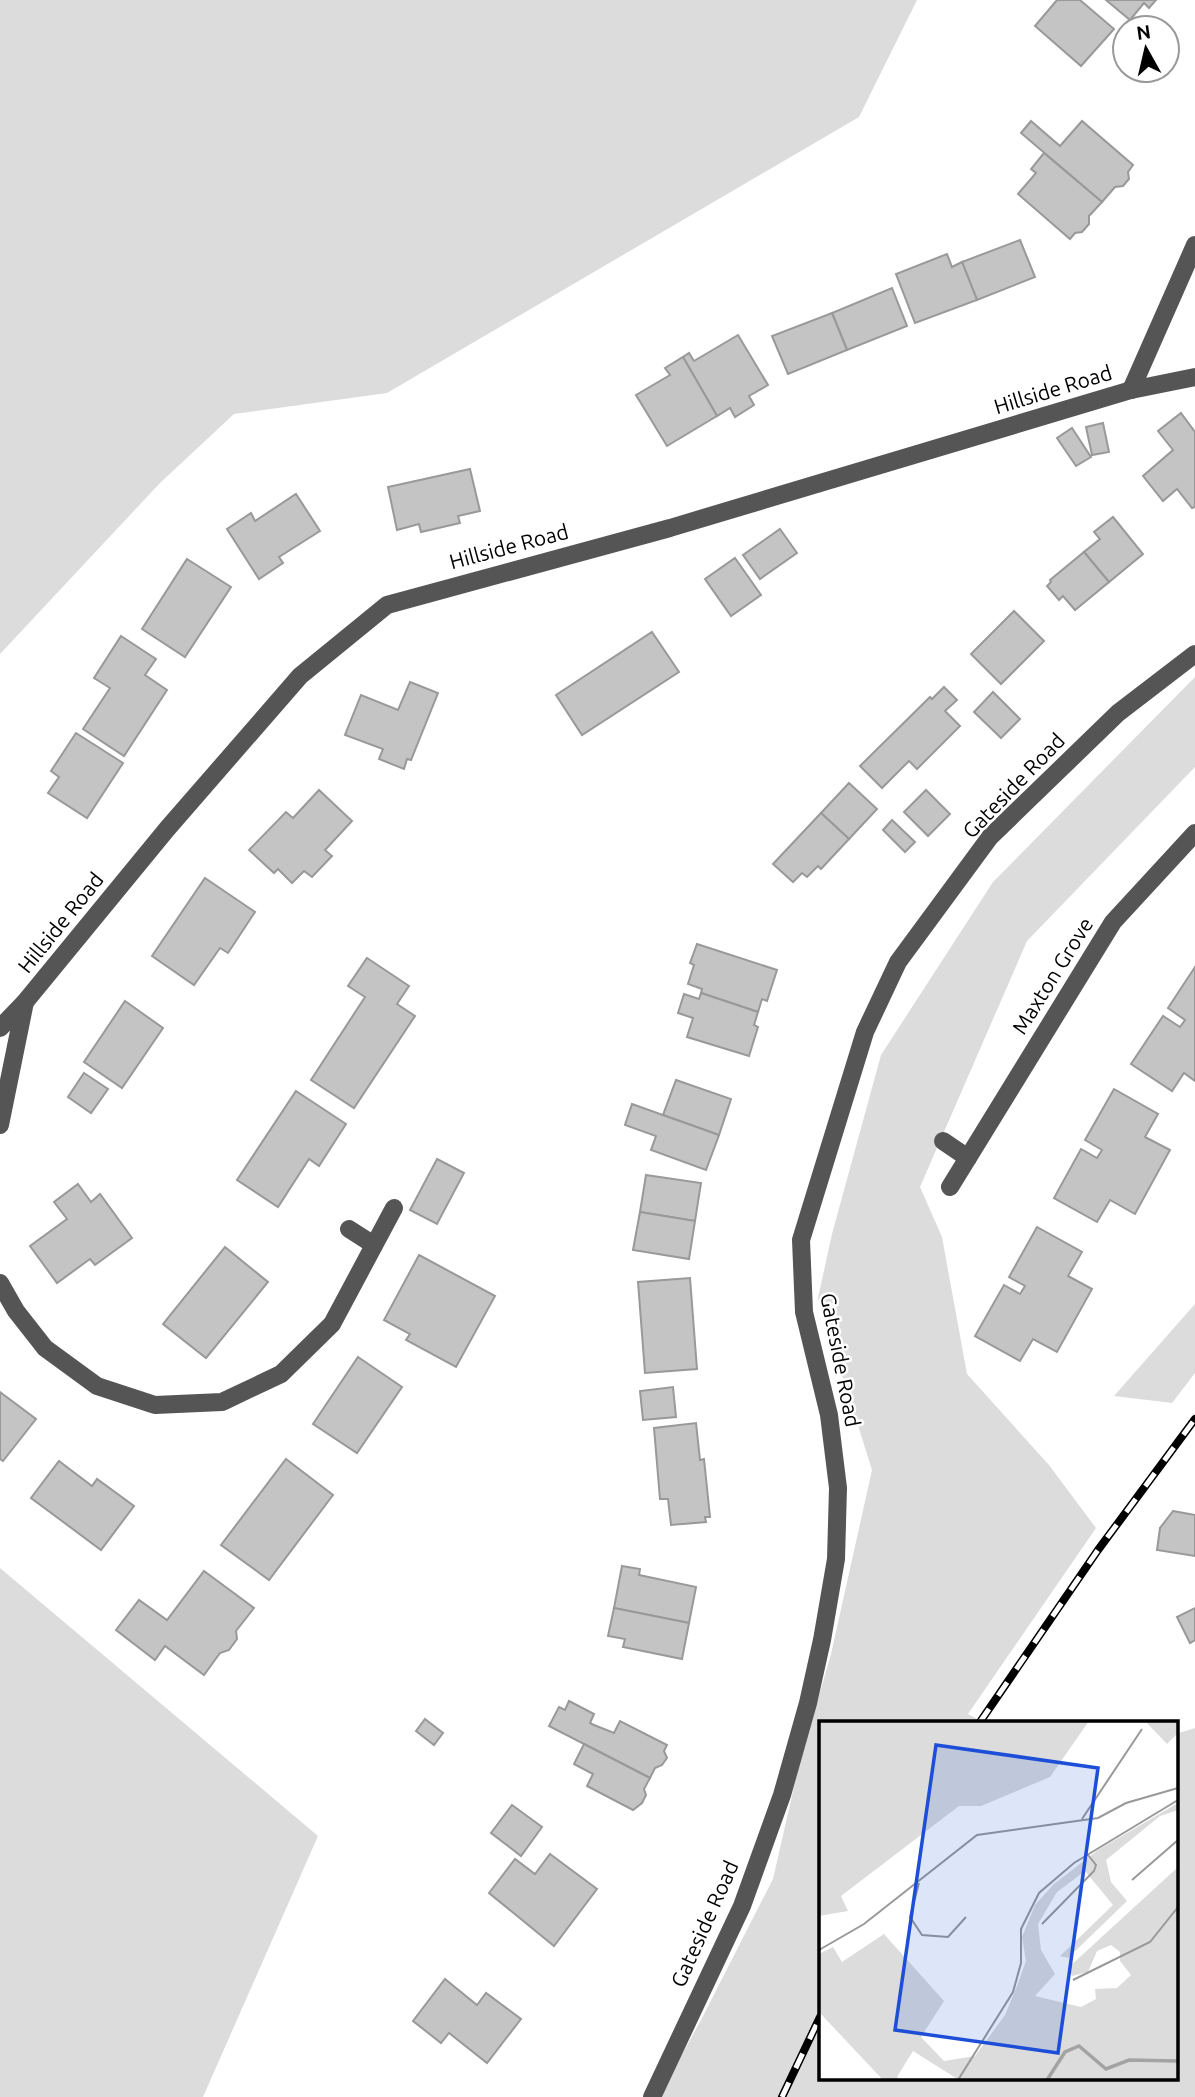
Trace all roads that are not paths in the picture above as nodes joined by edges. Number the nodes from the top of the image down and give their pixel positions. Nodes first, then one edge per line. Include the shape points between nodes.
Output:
1 (1195, 245) edge
2 (1195, 377) edge
3 (1131, 390) junction
4 (1195, 654) edge
5 (1195, 833) edge
6 (25, 1002) junction
7 (0, 1028) edge
8 (0, 1125) edge
9 (943, 1141) dead end
10 (968, 1158) junction
11 (950, 1187) dead end
12 (394, 1208) dead end
13 (349, 1229) dead end
14 (374, 1245) junction
15 (0, 1283) edge
16 (652, 2097) edge

1 - 3 street
2 - 3 street, Hillside Road
3 - 6 street, Hillside Road via 670,528 387,605 300,676
4 - 16 street, Gateside Road via 1118,713 990,837 898,962 865,1032 801,1240 804,1312 829,1415 838,1488 836,1559 822,1640 782,1795 742,1906
5 - 10 street, Maxton Grove via 1113,922
6 - 7 street, Hillside Road
6 - 8 street
9 - 10 street
10 - 11 street, Maxton Grove
12 - 14 street
13 - 14 street
14 - 15 street via 332,1324 281,1374 222,1402 155,1405 97,1386 45,1348

